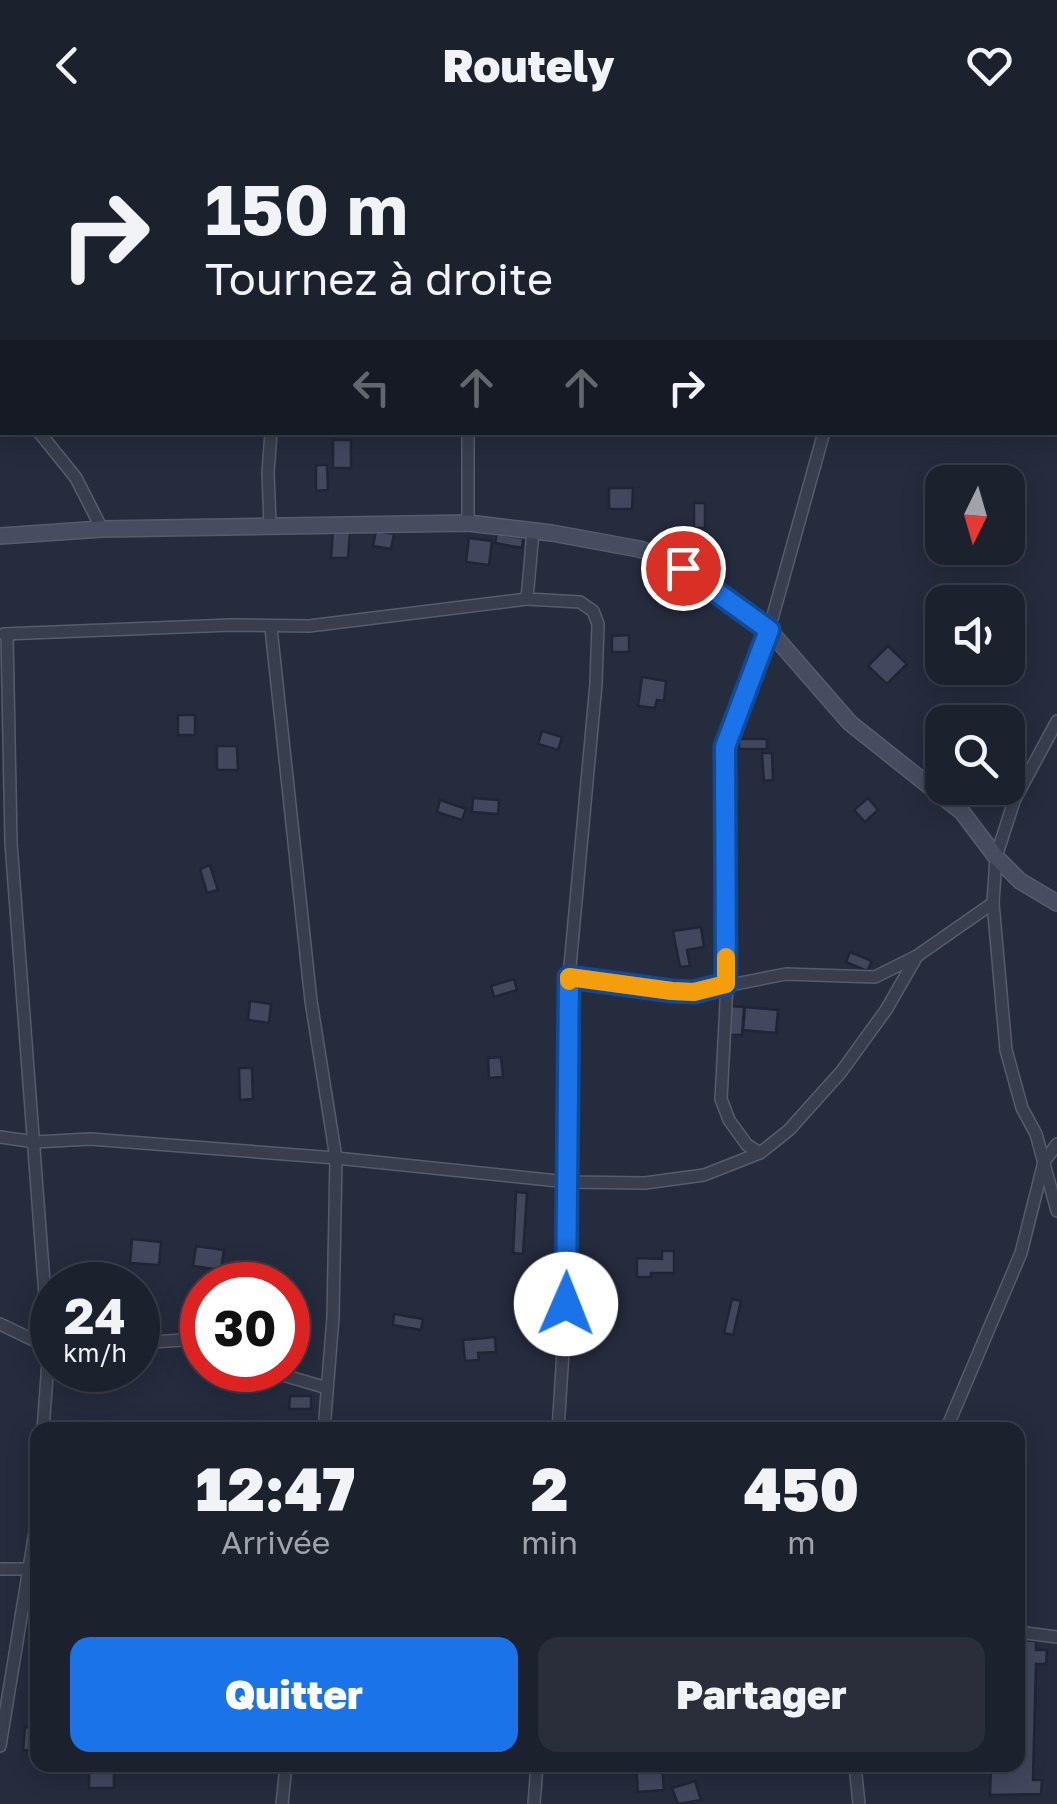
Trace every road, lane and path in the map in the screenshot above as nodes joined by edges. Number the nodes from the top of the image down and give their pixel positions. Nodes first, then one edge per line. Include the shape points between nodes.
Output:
1 (40, 435) edge
2 (270, 435) edge
3 (468, 435) edge
4 (823, 435) edge
5 (468, 523) junction
6 (270, 525) junction
7 (102, 528) junction
8 (533, 531) junction
9 (0, 536) edge
10 (528, 600) junction
11 (271, 628) junction
12 (769, 630) junction
13 (3, 634) edge
14 (1057, 721) edge
15 (996, 857) junction
16 (993, 903) junction
17 (1057, 903) edge
18 (917, 956) junction
19 (569, 977) junction
20 (726, 984) junction
21 (0, 1137) edge
22 (35, 1142) junction
23 (1057, 1144) edge
24 (760, 1153) junction
25 (336, 1158) junction
26 (1044, 1162) junction
27 (568, 1182) junction
28 (1057, 1211) edge
29 (44, 1262) edge
30 (0, 1324) edge
31 (30, 1339) edge
32 (310, 1383) edge
33 (327, 1388) junction
34 (47, 1392) edge
35 (44, 1422) edge
36 (325, 1422) edge
37 (559, 1422) edge
38 (949, 1422) edge
39 (30, 1558) edge
40 (0, 1569) edge
41 (28, 1569) junction
42 (1025, 1633) edge
43 (1057, 1636) edge
44 (0, 1746) edge
45 (285, 1772) edge
46 (536, 1772) edge
47 (856, 1772) edge
48 (282, 1804) edge
49 (534, 1804) edge
50 (859, 1804) edge

1 - 7 street via 76,478
2 - 6 street
3 - 5 street
4 - 12 street
5 - 6 main road
5 - 8 main road
6 - 7 main road
7 - 9 main road
8 - 10 street
8 - 12 main road via 666,558
10 - 11 street
10 - 19 street via 580,602 598,624
11 - 13 street
11 - 25 street via 311,1001
12 - 15 main road via 850,723 962,812
12 - 20 street via 725,747
13 - 22 street via 11,843
14 - 15 street via 1014,802
15 - 16 street
15 - 17 main road
16 - 18 street
16 - 26 street via 1006,1050
18 - 20 street via 875,977 786,974
18 - 24 street via 840,1072
19 - 20 street via 694,992
19 - 27 street
20 - 24 street via 721,1099 747,1145
21 - 22 street
22 - 25 street via 90,1139
22 - 29 street
23 - 26 street
24 - 27 street via 704,1175 644,1184
25 - 27 street
25 - 33 street
26 - 28 street
26 - 38 street via 1021,1253
27 - 37 street
30 - 31 street
32 - 33 street
33 - 36 street
34 - 35 street
39 - 41 street
40 - 41 street
41 - 44 street
42 - 43 street
45 - 48 street
46 - 49 street
47 - 50 street

